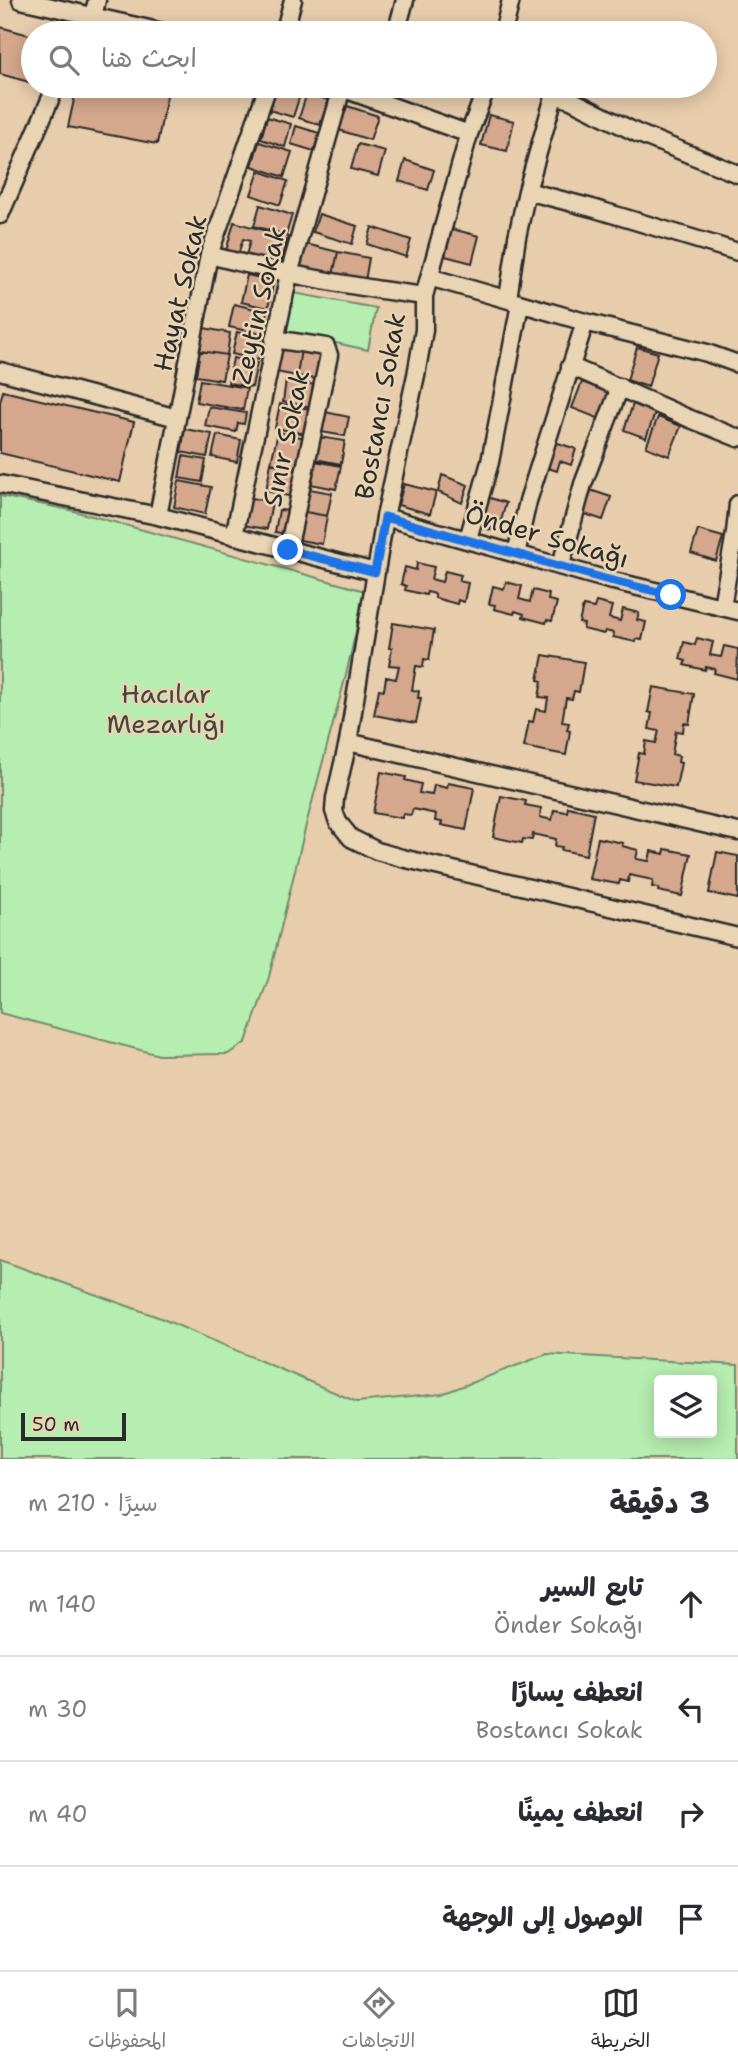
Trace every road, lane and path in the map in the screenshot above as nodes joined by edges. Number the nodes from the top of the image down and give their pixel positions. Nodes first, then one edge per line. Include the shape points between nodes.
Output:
1 (21, 0) edge
2 (293, 0) edge
3 (405, 0) edge
4 (511, 0) edge
5 (95, 8) edge
6 (132, 21) edge
7 (287, 21) edge
8 (399, 21) edge
9 (506, 21) edge
10 (51, 98) edge
11 (264, 98) edge
12 (336, 98) edge
13 (390, 98) edge
14 (483, 98) edge
15 (554, 98) edge
16 (568, 98) edge
17 (470, 134) junction
18 (738, 174) edge
19 (527, 191) junction
20 (0, 215) edge
21 (738, 252) edge
22 (209, 255) junction
23 (289, 274) junction
24 (429, 277) junction
25 (424, 296) junction
26 (514, 301) junction
27 (586, 322) junction
28 (274, 339) junction
29 (738, 364) edge
30 (570, 366) junction
31 (0, 371) edge
32 (620, 387) junction
33 (177, 418) junction
34 (738, 438) edge
35 (0, 484) edge
36 (738, 504) edge
37 (158, 516) junction
38 (385, 517) junction
39 (234, 536) junction
40 (468, 540) junction
41 (288, 550) junction
42 (516, 554) junction
43 (561, 565) junction
44 (375, 572) junction
45 (722, 606) junction
46 (738, 611) edge
47 (348, 742) junction
48 (738, 832) edge
49 (738, 937) edge

1 - 5 street
2 - 7 street
3 - 8 street
4 - 9 street
5 - 6 street
10 - 20 street
11 - 22 street, Hayat Sokak
12 - 23 street, Zeytin Sokak
13 - 17 street
14 - 17 street, Bostancı Sokak
15 - 19 street
16 - 18 street via 637,133
17 - 24 street, Bostancı Sokak
19 - 21 street
19 - 26 street via 517,237
22 - 23 street
22 - 33 street, Hayat Sokak
23 - 25 street
23 - 28 street, Zeytin Sokak
24 - 25 street, Bostancı Sokak
24 - 26 street
25 - 38 street, Bostancı Sokak via 424,330
26 - 27 street
26 - 40 street via 491,462
27 - 29 street
27 - 30 street
28 - 39 street, Zeytin Sokak
28 - 41 street, Sınır Sokak via 326,346 329,355
30 - 32 street
30 - 42 street
31 - 33 street
32 - 34 street
32 - 43 street via 583,484
33 - 37 street, Hayat Sokak
35 - 37 street
36 - 45 street
37 - 39 street
38 - 40 street, Önder Sokağı
38 - 44 street, Bostancı Sokak
39 - 41 street
40 - 42 street, Önder Sokağı
41 - 44 street
42 - 43 street, Önder Sokağı
43 - 45 street, Önder Sokağı
44 - 47 street, Bostancı Sokak
45 - 46 street, Önder Sokağı
47 - 48 street
47 - 49 street, Bostancı Sokak via 334,811 344,830 359,843 402,858

